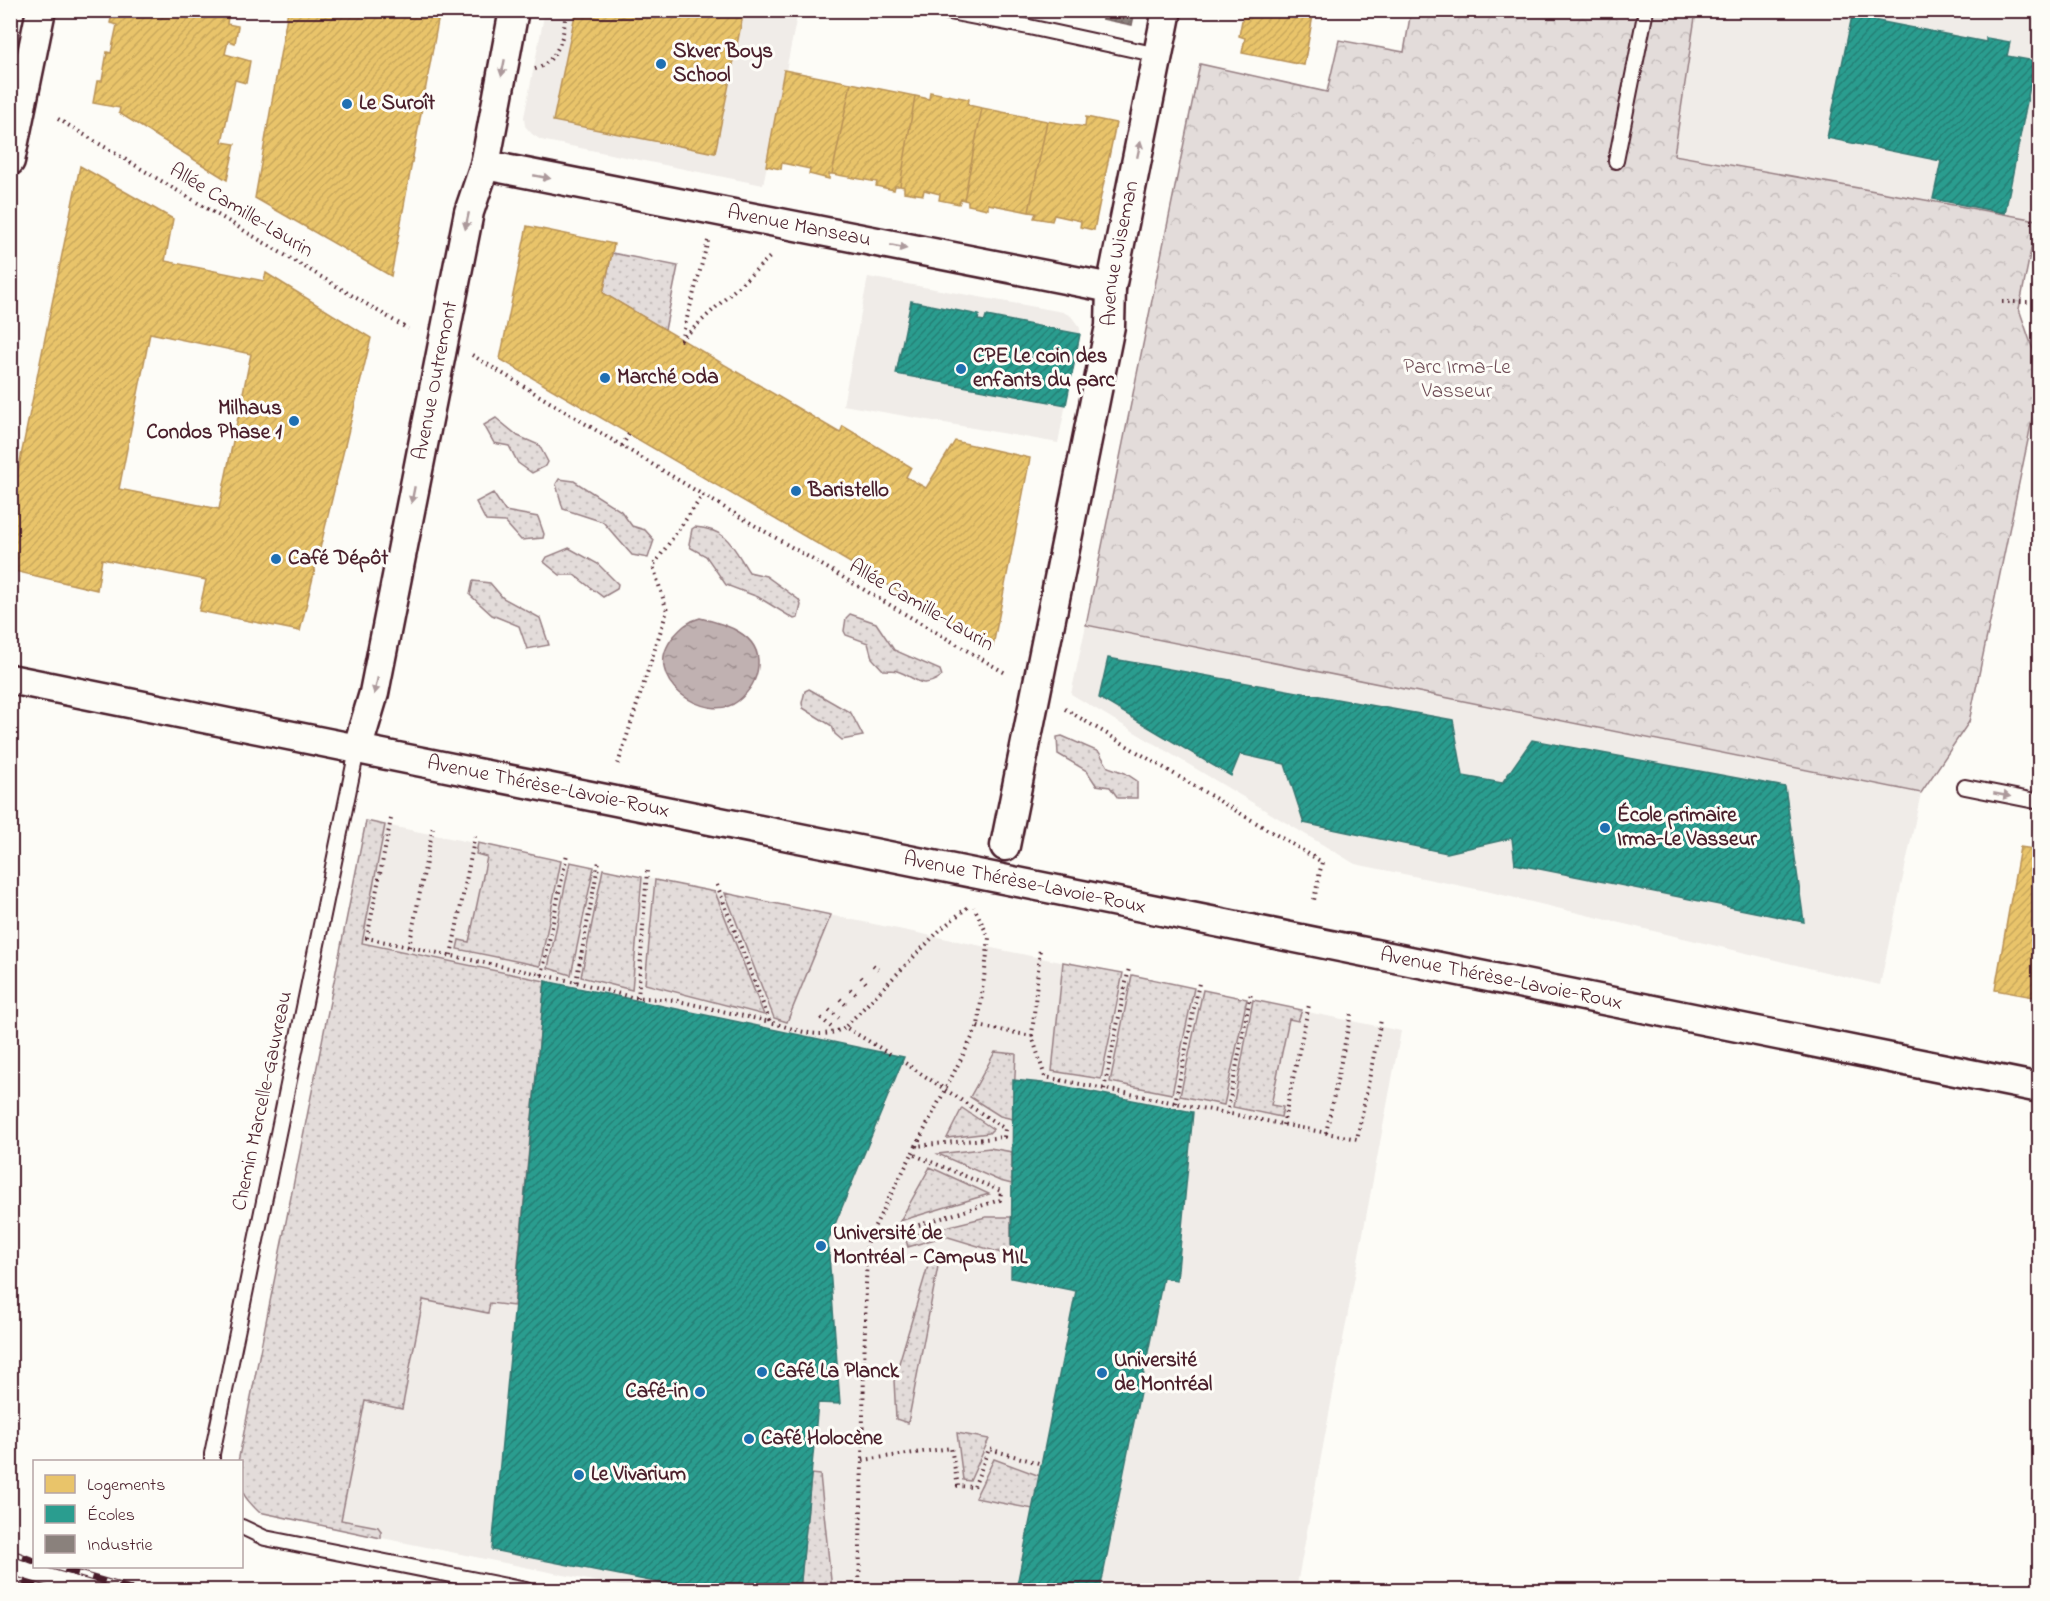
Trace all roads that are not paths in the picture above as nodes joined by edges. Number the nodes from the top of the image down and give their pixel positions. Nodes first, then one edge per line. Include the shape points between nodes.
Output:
1 (41, 10) edge
2 (514, 10) edge
3 (939, 10) edge
4 (1167, 10) edge
5 (1646, 10) edge
6 (1158, 55) junction
7 (17, 87) edge
8 (10, 161) edge
9 (1616, 161) dead end
10 (485, 165) junction
11 (1111, 288) junction
12 (10, 679) edge
13 (357, 750) junction
14 (1965, 787) dead end
15 (2040, 802) edge
16 (1005, 846) dead end
17 (2040, 1088) edge
18 (212, 1460) edge
19 (243, 1527) edge
20 (526, 1590) edge

1 - 7 street
2 -> 10 street, Avenue Outremont
3 - 6 lane
4 - 6 street, Avenue Wiseman
5 - 9 lane
11 -> 6 street, Avenue Wiseman
7 - 8 street
10 -> 11 street, Avenue Manseau
10 -> 13 street, Avenue Outremont via 469,212 374,693
11 - 16 street, Avenue Wiseman via 1110,326
12 - 13 street, Avenue Thérèse-Lavoie-Roux
13 - 17 street, Avenue Thérèse-Lavoie-Roux
13 - 18 lane, Chemin Marcelle-Gauvreau
14 -> 15 lane
19 - 20 lane via 265,1538

